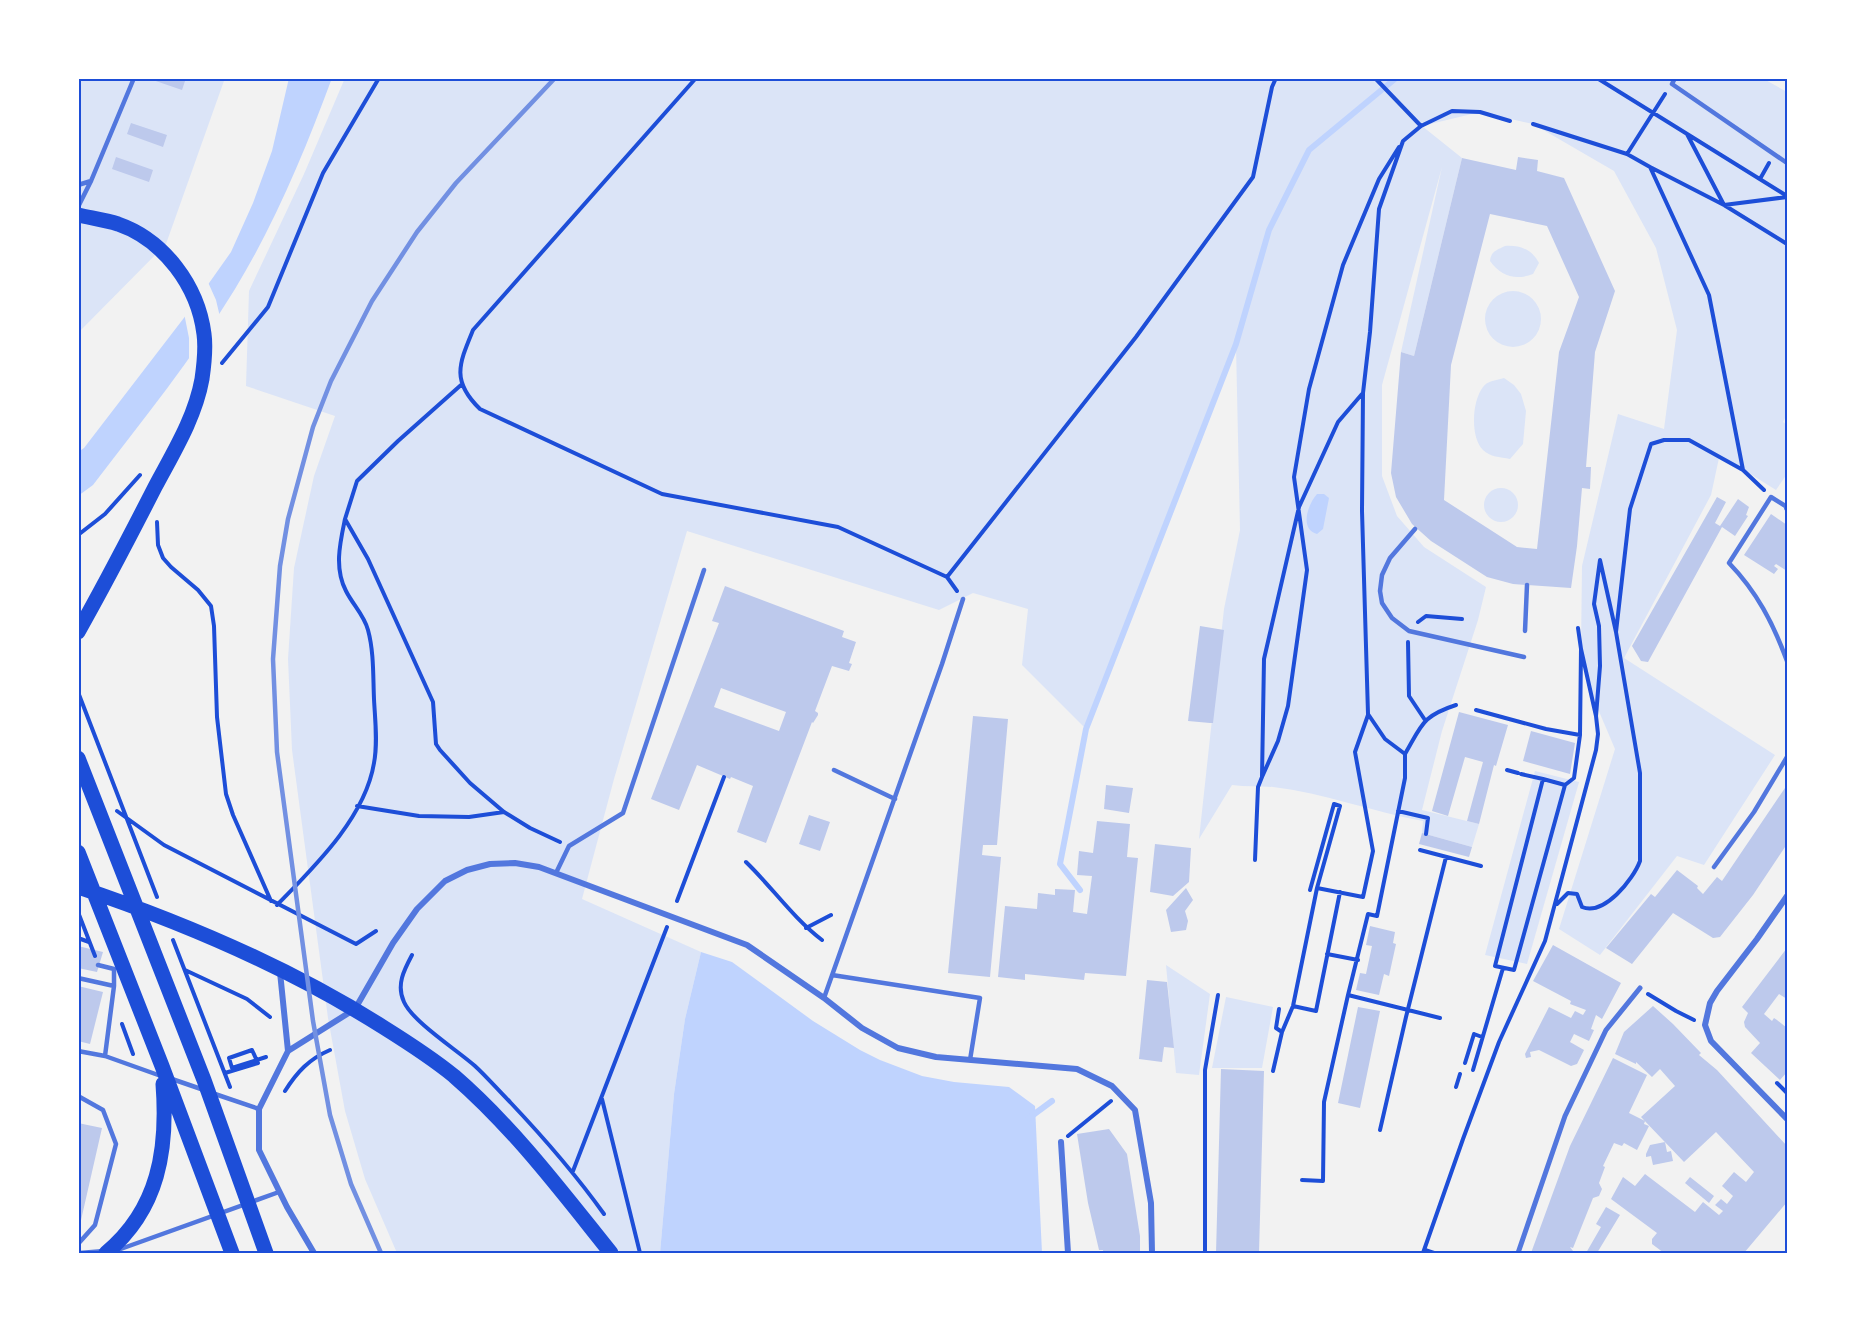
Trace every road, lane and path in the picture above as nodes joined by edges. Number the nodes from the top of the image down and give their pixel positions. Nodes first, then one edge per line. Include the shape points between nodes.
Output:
1 (134, 78) edge
2 (380, 78) edge
3 (696, 78) edge
4 (1276, 78) edge
5 (1375, 78) edge
6 (1597, 78) edge
7 (1675, 78) edge
8 (1672, 84) junction
9 (1653, 113) junction
10 (1510, 121) dead end
11 (1533, 124) dead end
12 (1421, 126) junction
13 (1685, 132) junction
14 (1403, 141) junction
15 (1627, 154) junction
16 (1774, 154) junction
17 (1787, 163) edge
18 (1650, 167) junction
19 (1760, 179) junction
20 (91, 181) junction
21 (78, 185) edge
22 (1787, 196) edge
23 (1724, 205) junction
24 (78, 207) edge
25 (78, 216) edge
26 (100, 220) junction
27 (78, 222) edge
28 (1787, 244) edge
29 (268, 307) dead end
30 (461, 385) junction
31 (1363, 393) junction
32 (1743, 470) junction
33 (1771, 497) junction
34 (1299, 507) junction
35 (1787, 507) edge
36 (157, 512) dead end
37 (345, 519) junction
38 (1415, 529) dead end
39 (704, 570) dead end
40 (946, 577) junction
41 (1527, 585) dead end
42 (963, 599) joint
43 (1462, 619) dead end
44 (1417, 623) dead end
45 (1578, 628) dead end
46 (1525, 631) dead end
47 (78, 632) edge
48 (1616, 632) junction
49 (1408, 642) dead end
50 (1581, 648) junction
51 (1524, 657) dead end
52 (1787, 661) edge
53 (1456, 705) dead end
54 (1476, 710) dead end
55 (1368, 714) junction
56 (1596, 716) junction
57 (1425, 720) junction
58 (1580, 735) junction
59 (1405, 754) junction
60 (1787, 757) edge
61 (78, 758) edge
62 (834, 770) dead end
63 (1507, 771) dead end
64 (724, 777) dead end
65 (1262, 777) junction
66 (1543, 779) junction
67 (1565, 785) junction
68 (895, 799) junction
69 (357, 806) junction
70 (116, 810) dead end
71 (1398, 811) junction
72 (504, 812) junction
73 (1426, 834) dead end
74 (569, 846) junction
75 (1420, 850) dead end
76 (78, 852) edge
77 (1446, 857) junction
78 (1254, 860) dead end
79 (746, 862) dead end
80 (1481, 866) dead end
81 (1714, 867) dead end
82 (556, 873) junction
83 (78, 887) edge
84 (1317, 888) junction
85 (1310, 890) dead end
86 (1340, 892) junction
87 (1787, 896) edge
88 (677, 901) dead end
89 (271, 902) junction
90 (277, 904) junction
91 (1556, 905) junction
92 (78, 912) edge
93 (831, 915) dead end
94 (667, 926) dead end
95 (806, 928) junction
96 (376, 931) dead end
97 (822, 940) dead end
98 (1297, 954) dead end
99 (1327, 954) junction
100 (412, 955) dead end
101 (95, 956) dead end
102 (1303, 956) junction
103 (1358, 960) junction
104 (98, 965) dead end
105 (1503, 968) junction
106 (280, 969) junction
107 (832, 975) junction
108 (78, 978) edge
109 (114, 986) junction
110 (1640, 988) joint
111 (1218, 995) dead end
112 (1348, 995) junction
113 (824, 998) junction
114 (1293, 1006) junction
115 (355, 1009) junction
116 (1279, 1009) dead end
117 (1440, 1018) dead end
118 (121, 1022) dead end
119 (1706, 1025) junction
120 (1282, 1032) junction
121 (1482, 1037) junction
122 (288, 1050) junction
123 (330, 1050) dead end
124 (78, 1051) edge
125 (105, 1056) junction
126 (266, 1057) dead end
127 (970, 1060) junction
128 (137, 1063) dead end
129 (1465, 1063) dead end
130 (162, 1066) junction
131 (1473, 1070) dead end
132 (1273, 1071) dead end
133 (225, 1073) dead end
134 (1460, 1074) dead end
135 (1777, 1083) dead end
136 (1456, 1087) dead end
137 (1787, 1093) edge
138 (281, 1095) dead end
139 (78, 1096) edge
140 (601, 1098) junction
141 (259, 1109) junction
142 (1101, 1109) dead end
143 (1787, 1119) edge
144 (1380, 1130) dead end
145 (1061, 1142) joint
146 (1302, 1180) dead end
147 (279, 1192) junction
148 (78, 1244) edge
149 (1424, 1251) edge
150 (80, 1253) edge
151 (106, 1253) edge
152 (232, 1253) edge
153 (266, 1253) edge
154 (314, 1253) edge
155 (611, 1253) edge
156 (640, 1253) edge
157 (1068, 1253) edge
158 (1152, 1253) edge
159 (1204, 1253) edge
160 (1434, 1253) edge
161 (1518, 1253) edge

1 - 20 lane
2 - 29 path via 323,173
3 - 30 path via 472,330 462,357
4 - 40 path via 1253,177 1136,337
5 - 12 path
6 - 9 path
7 - 8 lane
8 - 9 path
8 - 16 lane
9 - 13 path
9 - 15 path
10 - 12 path via 1480,112 1452,111
11 - 15 path
12 - 14 path
13 - 19 path
13 - 23 path
14 - 31 path via 1379,209
14 - 34 path via 1379,179 1343,265 1309,389 1294,477
15 - 18 path
16 - 17 lane
16 - 19 path
18 - 23 path
18 - 32 path via 1709,295
19 - 22 path
20 - 21 lane
20 - 24 lane
22 - 23 path
23 - 28 path
25 - 26 main road
26 - 27 main road
26 - 47 main road via 120,225 150,243 179,270 198,308 205,334 201,381 185,431
30 - 37 path via 357,481
30 - 40 path via 480,409 662,494 838,527
31 - 34 path via 1338,422
31 - 55 path
32 - 33 path
32 - 48 path via 1689,440 1651,444 1630,509
33 - 35 lane
33 - 52 lane via 1729,563 1748,583 1774,627
34 - 65 path via 1264,659
34 - 65 path via 1307,570 1288,706
36 - 89 path via 158,545 163,558 211,606 226,794
37 - 69 path via 338,552 341,576 359,608 372,647 374,763
37 - 72 path via 368,558 434,702 436,744 470,783
38 - 51 lane via 1390,558 1382,575 1380,591 1392,618 1409,631
39 - 74 lane via 623,813
40 - 42 path
41 - 46 lane
42 - 68 lane
43 - 44 path via 1426,616
45 - 50 path
48 - 56 path via 1600,560 1594,604 1600,666
48 - 91 path via 1640,773 1640,861 1628,883 1605,903 1588,910 1581,907 1577,894 1568,893
49 - 57 path via 1408,696
50 - 56 path
50 - 58 path
53 - 57 path
54 - 58 path
55 - 59 path via 1385,740
55 - 86 path via 1354,752 1373,851 1364,897
56 - 91 path via 1596,750
57 - 59 path
58 - 67 path via 1574,778
59 - 71 path
60 - 81 lane
61 - 153 main road via 204,1080
62 - 68 lane
63 - 66 path
64 - 88 path
65 - 78 path via 1258,787
66 - 67 path
66 - 105 path via 1495,966
67 - 105 path via 1514,970
68 - 107 lane
69 - 72 path via 419,816 469,817
69 - 90 path via 331,847
70 - 89 path via 164,845
71 - 73 path via 1428,818
71 - 103 path via 1377,916 1368,914
72 - 74 path
74 - 82 lane
75 - 77 path
76 - 130 main road
77 - 80 path
77 - 144 path
79 - 95 path
82 - 113 street via 747,945
82 - 115 street via 515,863 490,864 445,881 417,909 393,943
83 - 106 main road via 129,904
84 - 85 path via 1340,806 1334,804
84 - 86 path
84 - 102 path
86 - 99 path
87 - 119 street via 1717,991 1708,1009
89 - 90 path
90 - 96 path via 356,944
91 - 149 path via 1545,940 1499,1042
92 - 101 path
93 - 95 path
94 - 140 path
95 - 97 path
98 - 102 path
99 - 103 path
99 - 114 path via 1316,1011
100 - 140 path via 400,985 404,1002 416,1017 476,1067 573,1171
102 - 114 path
103 - 112 path
104 - 109 lane via 114,969
105 - 121 path
106 - 115 main road
106 - 122 street
107 - 113 lane
107 - 127 lane via 980,998
108 - 109 lane
109 - 125 lane
110 - 119 path
110 - 161 street via 1606,1030 1565,1116
111 - 159 path via 1205,1070
112 - 117 path
112 - 146 path via 1324,1102 1323,1181
113 - 127 street via 862,1028 898,1048 936,1058
114 - 120 path
115 - 122 street
115 - 155 main road via 453,1076 500,1119
116 - 120 path via 1276,1028
118 - 128 path
119 - 143 street via 1711,1041
120 - 132 path
121 - 129 path via 1474,1034
121 - 131 path
122 - 141 street
123 - 138 path via 314,1057
124 - 125 lane
125 - 141 lane
126 - 133 path via 260,1059 251,1062 232,1068 229,1058 252,1050 255,1057 258,1063
127 - 158 street via 1077,1069 1112,1086 1135,1110 1151,1203
130 - 151 main road via 162,1160 142,1211
130 - 152 main road
134 - 136 path
135 - 137 path
139 - 148 lane via 103,1110 116,1144 95,1225
140 - 156 path
141 - 147 street via 259,1150
142 - 145 path
145 - 157 street
147 - 150 lane via 118,1250
147 - 154 street
149 - 160 path

